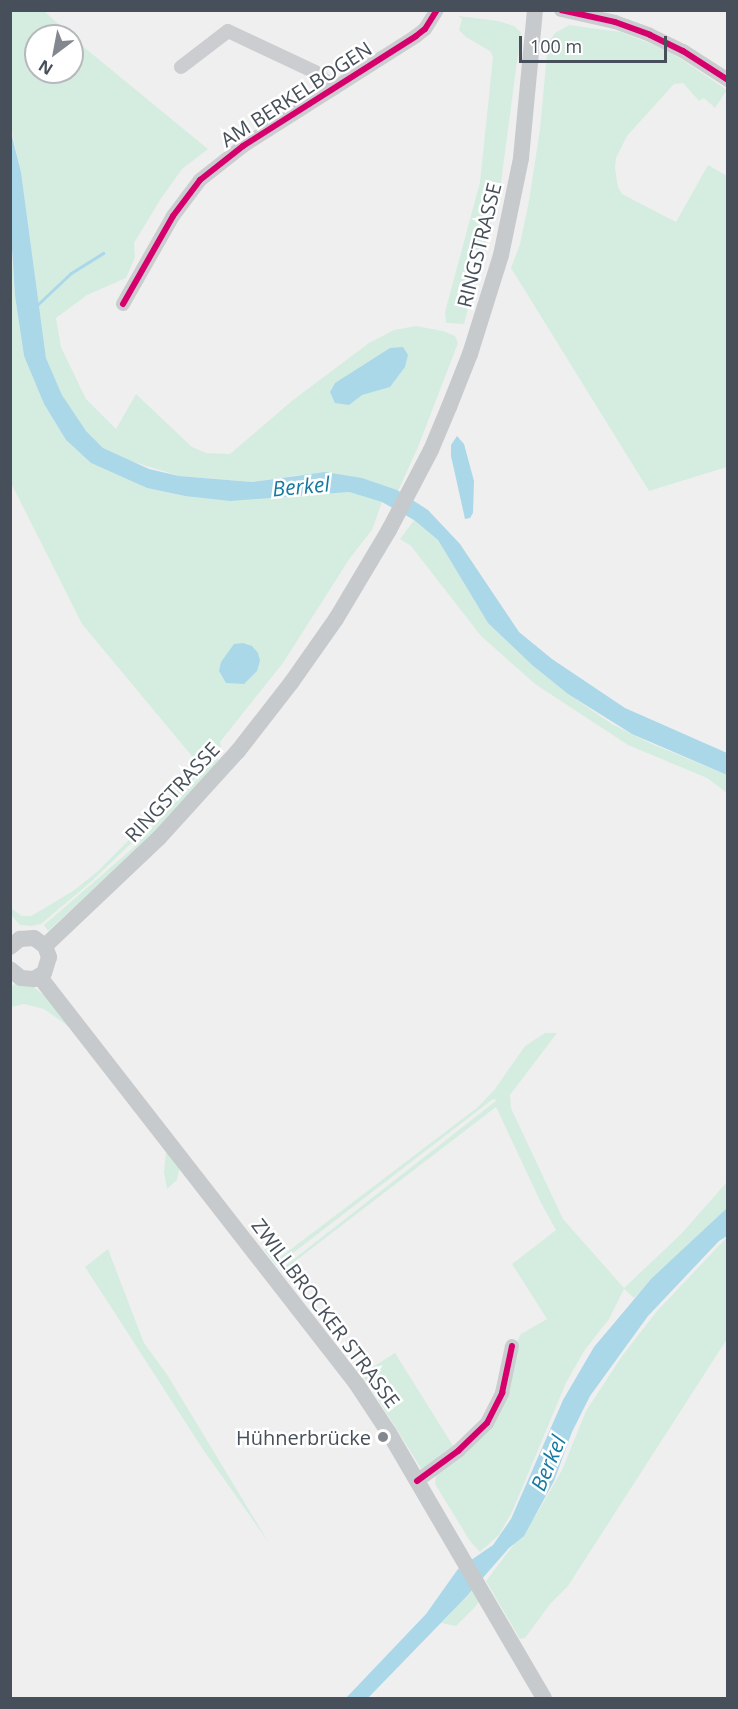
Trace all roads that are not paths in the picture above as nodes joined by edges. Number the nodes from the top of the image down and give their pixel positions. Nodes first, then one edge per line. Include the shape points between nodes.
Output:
1 (437, 10) edge
2 (536, 10) edge
3 (561, 10) edge
4 (181, 67) dead end
5 (728, 80) edge
6 (334, 88) junction
7 (123, 304) dead end
8 (12, 942) edge
9 (45, 946) junction
10 (11, 971) edge
11 (39, 976) junction
12 (512, 1346) dead end
13 (417, 1481) junction
14 (544, 1698) edge

1 - 6 street, AM BERKELBOGEN via 416,36
2 - 9 main road, RINGSTRASSE via 521,158 501,255 470,354 416,479 336,619 238,751 136,861
3 - 5 street via 615,22 650,35
4 - 6 street via 228,32 315,72
6 - 7 street, AM BERKELBOGEN via 243,146 200,180 173,216
8 - 9 main road via 34,938
9 - 11 main road via 49,962
10 - 11 main road via 27,979
11 - 13 main road, ZWILLBROCKER STRASSE via 356,1383
12 - 13 street via 502,1393 487,1424
13 - 14 main road, ZWILLBROCKER STRASSE

